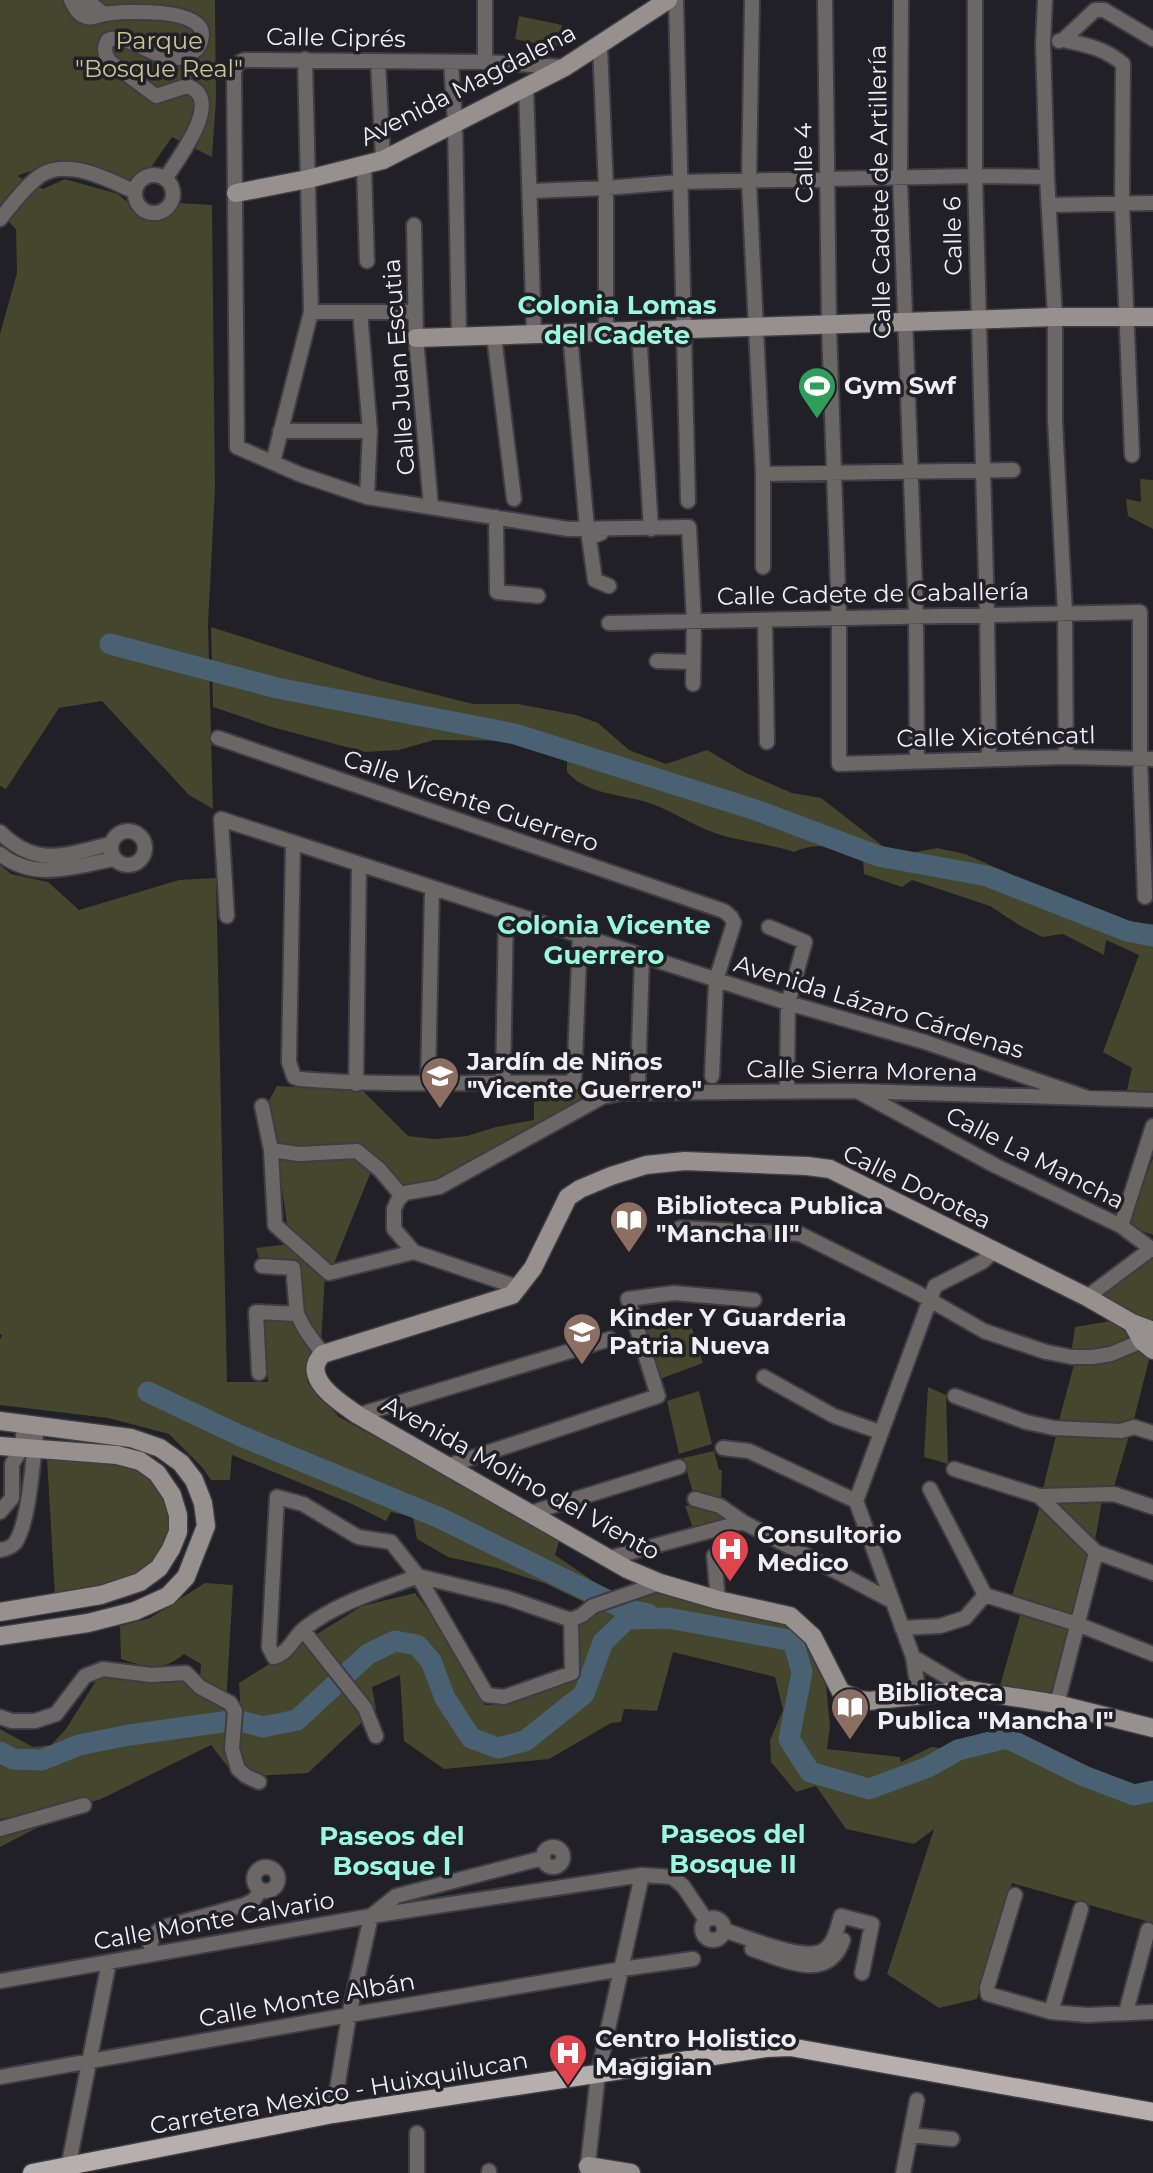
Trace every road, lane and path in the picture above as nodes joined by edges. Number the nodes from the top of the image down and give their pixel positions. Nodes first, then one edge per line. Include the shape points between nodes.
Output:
1 (485, 0) edge
2 (668, 0) edge
3 (676, 0) edge
4 (752, 0) edge
5 (825, 0) edge
6 (901, 0) edge
7 (975, 0) edge
8 (1045, 0) edge
9 (72, 2) edge
10 (1153, 39) edge
11 (1063, 40) junction
12 (1043, 44) junction
13 (600, 46) junction
14 (305, 59) junction
15 (378, 62) junction
16 (451, 62) junction
17 (485, 62) junction
18 (565, 67) junction
19 (526, 87) junction
20 (455, 122) junction
21 (383, 160) junction
22 (364, 166) junction
23 (975, 176) junction
24 (1047, 177) junction
25 (900, 178) junction
26 (165, 179) junction
27 (308, 179) junction
28 (827, 180) junction
29 (679, 182) junction
30 (748, 182) junction
31 (606, 188) junction
32 (531, 191) junction
33 (135, 192) junction
34 (236, 193) junction
35 (1122, 203) junction
36 (1153, 203) edge
37 (1049, 205) junction
38 (0, 219) edge
39 (414, 225) dead end
40 (367, 261) dead end
41 (311, 312) junction
42 (360, 312) junction
43 (415, 312) junction
44 (1055, 317) junction
45 (1126, 317) junction
46 (1153, 317) edge
47 (978, 320) junction
48 (904, 322) junction
49 (829, 326) junction
50 (755, 327) junction
51 (683, 328) junction
52 (639, 331) junction
53 (606, 332) junction
54 (534, 334) junction
55 (570, 334) junction
56 (494, 336) junction
57 (459, 337) junction
58 (416, 338) junction
59 (280, 431) junction
60 (370, 431) junction
61 (1132, 455) dead end
62 (273, 462) junction
63 (911, 470) junction
64 (1013, 470) dead end
65 (984, 471) junction
66 (833, 472) junction
67 (763, 474) junction
68 (367, 496) junction
69 (514, 499) dead end
70 (688, 501) dead end
71 (430, 511) junction
72 (496, 517) junction
73 (594, 529) junction
74 (651, 529) junction
75 (763, 567) dead end
76 (609, 586) dead end
77 (538, 596) dead end
78 (1065, 612) junction
79 (987, 614) junction
80 (916, 617) junction
81 (839, 618) junction
82 (694, 621) junction
83 (765, 621) junction
84 (608, 623) dead end
85 (657, 661) dead end
86 (693, 662) junction
87 (693, 684) dead end
88 (218, 738) dead end
89 (767, 742) dead end
90 (1066, 757) junction
91 (1147, 758) edge
92 (989, 759) junction
93 (917, 760) junction
94 (839, 764) joint
95 (0, 832) edge
96 (293, 843) junction
97 (111, 844) junction
98 (0, 855) edge
99 (114, 859) junction
100 (359, 865) junction
101 (432, 889) junction
102 (1145, 897) dead end
103 (506, 912) junction
104 (227, 916) dead end
105 (769, 927) dead end
106 (580, 934) junction
107 (642, 956) junction
108 (716, 980) junction
109 (788, 1003) junction
110 (712, 1076) dead end
111 (1027, 1077) junction
112 (503, 1081) junction
113 (639, 1081) dead end
114 (356, 1084) junction
115 (428, 1084) junction
116 (787, 1090) junction
117 (856, 1091) junction
118 (1020, 1097) junction
119 (1085, 1097) junction
120 (1153, 1100) edge
121 (262, 1106) dead end
122 (1153, 1126) edge
123 (271, 1150) junction
124 (402, 1196) junction
125 (1121, 1227) junction
126 (680, 1228) dead end
127 (1152, 1249) edge
128 (414, 1252) junction
129 (993, 1252) junction
130 (262, 1266) dead end
131 (520, 1288) junction
132 (1087, 1297) junction
133 (754, 1300) dead end
134 (930, 1300) junction
135 (297, 1314) junction
136 (1150, 1338) edge
137 (610, 1339) dead end
138 (323, 1354) junction
139 (259, 1373) dead end
140 (764, 1377) dead end
141 (956, 1396) dead end
142 (358, 1416) junction
143 (0, 1421) edge
144 (30, 1426) junction
145 (880, 1432) junction
146 (1153, 1433) edge
147 (0, 1446) edge
148 (28, 1448) junction
149 (723, 1448) dead end
150 (447, 1466) junction
151 (679, 1467) dead end
152 (954, 1469) dead end
153 (930, 1489) dead end
154 (1039, 1496) junction
155 (12, 1498) junction
156 (695, 1499) dead end
157 (856, 1501) junction
158 (27, 1504) junction
159 (1153, 1507) edge
160 (0, 1512) edge
161 (530, 1513) junction
162 (743, 1522) junction
163 (0, 1550) edge
164 (1096, 1552) junction
165 (714, 1556) dead end
166 (609, 1558) junction
167 (1153, 1573) edge
168 (418, 1576) junction
169 (660, 1583) junction
170 (985, 1595) junction
171 (718, 1600) junction
172 (892, 1601) junction
173 (8, 1611) edge
174 (570, 1620) junction
175 (1077, 1624) junction
176 (902, 1628) junction
177 (303, 1630) junction
178 (20, 1632) junction
179 (0, 1636) edge
180 (1153, 1654) edge
181 (913, 1657) junction
182 (969, 1690) junction
183 (919, 1695) junction
184 (1057, 1704) junction
185 (0, 1717) edge
186 (1153, 1728) edge
187 (376, 1736) dead end
188 (259, 1782) dead end
189 (84, 1805) dead end
190 (0, 1829) edge
191 (543, 1858) dead end
192 (642, 1875) junction
193 (261, 1889) dead end
194 (1015, 1895) dead end
195 (1081, 1909) dead end
196 (371, 1916) junction
197 (1148, 1930) dead end
198 (154, 1954) junction
199 (694, 1959) dead end
200 (109, 1962) junction
201 (622, 1969) junction
202 (862, 1973) dead end
203 (0, 1982) edge
204 (1051, 2012) junction
205 (1126, 2012) junction
206 (1153, 2012) edge
207 (349, 2015) junction
208 (90, 2061) junction
209 (598, 2074) junction
210 (0, 2077) edge
211 (917, 2100) dead end
212 (1153, 2112) edge
213 (334, 2114) junction
214 (417, 2133) dead end
215 (910, 2135) junction
216 (952, 2138) dead end
217 (587, 2169) edge
218 (68, 2170) edge
219 (32, 2173) edge
220 (417, 2173) edge
221 (631, 2173) edge
222 (903, 2173) edge

1 - 17 street
2 - 13 street, Avenida Magdalena
3 - 29 street
4 - 30 street
5 - 28 street, Calle 4
6 - 25 street, Calle Cadete de Artillería
7 - 23 street, Calle 6
8 - 12 street
9 - 26 street via 90,3 104,14 174,13 202,29 198,47 180,59 160,58 120,37 108,40 105,46 109,61 156,96 187,86 198,92 202,101 197,126
10 - 11 street via 1104,10 1095,10
11 - 12 street
11 - 35 street via 1111,53 1123,64
12 - 24 street
13 - 18 street, Avenida Magdalena
13 - 31 street
14 - 15 street, Calle Ciprés
14 - 27 street
14 - 34 street, Calle Ciprés via 237,64
15 - 16 street, Calle Ciprés
15 - 21 street
16 - 17 street, Calle Ciprés
16 - 20 street
17 - 18 street, Calle Ciprés
18 - 19 street, Avenida Magdalena
19 - 20 street, Avenida Magdalena
19 - 32 street
20 - 21 street, Avenida Magdalena
20 - 57 street
21 - 22 street, Avenida Magdalena
22 - 27 street, Avenida Magdalena
22 - 40 street
23 - 24 street
23 - 25 street
23 - 47 street, Calle 6
24 - 37 street
25 - 28 street
25 - 48 street, Calle Cadete de Artillería
26 - 33 street via 146,177
26 - 33 street via 173,196 163,211 152,214 141,208
27 - 34 street, Avenida Magdalena
27 - 41 street
28 - 30 street
28 - 49 street, Calle 4
29 - 30 street
29 - 31 street
29 - 51 street
30 - 50 street
31 - 32 street
31 - 53 street
32 - 54 street
33 - 38 street via 81,172 53,170 42,175
34 - 62 street via 237,447
35 - 36 street
35 - 37 street
35 - 45 street
37 - 44 street
39 - 43 street, Calle Juan Escutia
41 - 42 street
41 - 59 street
42 - 43 street
42 - 60 street
43 - 58 street, Calle Juan Escutia
44 - 45 street
44 - 47 street
44 - 78 street via 1055,421
45 - 46 street
45 - 61 street
47 - 48 street
47 - 65 street, Calle 6
48 - 49 street
48 - 63 street, Calle Cadete de Artillería
49 - 50 street
49 - 66 street, Calle 4
50 - 51 street
50 - 67 street
51 - 52 street
51 - 70 street
52 - 53 street
52 - 74 street
53 - 55 street
54 - 55 street
54 - 56 street
55 - 73 street
56 - 57 street
56 - 69 street
57 - 58 street
58 - 71 street, Calle Juan Escutia
59 - 60 street
59 - 62 street
60 - 68 street
62 - 68 street
63 - 65 street
63 - 66 street
63 - 80 street, Calle Cadete de Artillería
64 - 65 street
65 - 79 street, Calle 6
66 - 67 street
66 - 81 street, Calle 4
67 - 75 street
68 - 71 street
71 - 72 street
72 - 73 street
72 - 77 street via 497,592
73 - 74 street
73 - 76 street via 601,533 589,538 595,580
74 - 82 street via 689,527
78 - 79 street, Calle Cadete de Caballería
78 - 90 street
78 - 91 street, Calle Cadete de Caballería via 1140,611
79 - 80 street, Calle Cadete de Caballería
79 - 92 street, Calle 6
80 - 81 street, Calle Cadete de Caballería
80 - 93 street, Calle Cadete de Artillería
81 - 83 street, Calle Cadete de Caballería
81 - 94 street, Calle 4
82 - 83 street, Calle Cadete de Caballería
82 - 84 street, Calle Cadete de Caballería
82 - 86 street
83 - 89 street
85 - 86 street
86 - 87 street
88 - 108 street, Calle Vicente Guerrero via 724,911 734,923
90 - 91 street, Calle Xicoténcatl
90 - 92 street, Calle Xicoténcatl
91 - 102 street
92 - 93 street, Calle Xicoténcatl
93 - 94 street, Calle Xicoténcatl
95 - 97 street via 13,845 41,856
96 - 100 street, Avenida Lázaro Cárdenas
96 - 104 street, Avenida Lázaro Cárdenas via 220,819
96 - 114 street via 289,1062 294,1077 300,1079
97 - 99 street
97 - 99 street via 117,835 128,831 139,835 144,845 143,856 135,864 124,865
98 - 99 street via 32,870 54,871
100 - 101 street, Avenida Lázaro Cárdenas
100 - 114 street
101 - 103 street, Avenida Lázaro Cárdenas
101 - 115 street
103 - 106 street, Avenida Lázaro Cárdenas
103 - 112 street
105 - 109 street via 805,942
106 - 107 street, Avenida Lázaro Cárdenas
106 - 112 street via 574,1083
107 - 108 street, Avenida Lázaro Cárdenas
107 - 113 street
108 - 109 street, Avenida Lázaro Cárdenas
108 - 110 street
109 - 111 street, Avenida Lázaro Cárdenas
109 - 116 street
111 - 118 street
111 - 119 street, Avenida Lázaro Cárdenas
112 - 115 street
114 - 115 street
116 - 117 street, Calle Sierra Morena
116 - 124 street, Calle Sierra Morena via 612,1094 439,1187
117 - 118 street, Calle Sierra Morena
117 - 125 street, Calle La Mancha
118 - 119 street, Calle Sierra Morena
119 - 120 street, Calle Sierra Morena
121 - 123 street
122 - 125 street
123 - 124 street via 357,1152
123 - 128 street via 275,1225 329,1273
124 - 128 street via 394,1209 394,1229
125 - 127 street, Calle La Mancha
126 - 134 street via 800,1234
127 - 132 street
128 - 131 street
129 - 131 street, Calle Dorotea via 830,1169 685,1161 646,1165 568,1197
129 - 132 street, Calle Dorotea
129 - 134 street via 935,1286
130 - 135 street via 293,1268
131 - 138 street via 512,1295
132 - 136 street, Calle Dorotea
133 - 150 street via 674,1293 628,1298 658,1396
134 - 136 street via 984,1331 1072,1357 1111,1354
134 - 145 street
135 - 138 street
135 - 139 street via 256,1312
137 - 142 street
138 - 142 street, Avenida Molino del Viento via 317,1359 316,1373 324,1388
140 - 145 street via 834,1416
141 - 146 street via 1026,1422 1080,1431 1135,1427
142 - 150 street, Avenida Molino del Viento
143 - 144 street
144 - 148 street
144 - 178 street via 131,1438 160,1448 194,1480 206,1526 186,1577 168,1596 99,1620
145 - 157 street
147 - 148 street
148 - 155 street via 12,1464
148 - 158 street
148 - 173 street via 140,1461 157,1473 172,1495 178,1532 159,1568 140,1582 101,1595
149 - 157 street via 749,1451
150 - 161 street, Avenida Molino del Viento
151 - 161 street
152 - 154 street
153 - 170 street
154 - 159 street via 1114,1494
154 - 164 street
155 - 158 street
155 - 160 street
156 - 162 street via 720,1506
157 - 172 street
158 - 163 street via 15,1542
161 - 166 street, Avenida Molino del Viento
162 - 166 street
162 - 172 street
164 - 167 street
164 - 175 street
165 - 171 street
166 - 169 street, Avenida Molino del Viento
168 - 174 street via 508,1598
168 - 174 street via 487,1695 504,1697 572,1673
168 - 177 street via 339,1605
168 - 177 street via 391,1542 358,1537 303,1504 276,1497 269,1647 274,1657 285,1652
169 - 171 street, Avenida Molino del Viento
169 - 174 street via 593,1606
170 - 175 street
170 - 176 street via 965,1618 940,1626
171 - 183 street, Avenida Molino del Viento via 776,1612 798,1622 813,1637 841,1692 869,1701
172 - 176 street
173 - 178 street
175 - 180 street
175 - 184 street
176 - 181 street
177 - 187 street via 365,1708
178 - 179 street
181 - 182 street
181 - 183 street
182 - 183 street, Avenida Molino del Viento
182 - 184 street, Avenida Molino del Viento
184 - 186 street, Avenida Molino del Viento
185 - 188 street via 35,1721 56,1714 85,1676 103,1669 151,1675 186,1673 200,1687 230,1703 232,1749 238,1769
189 - 190 street
191 - 196 street via 397,1896
192 - 196 street, Calle Monte Calvario
192 - 201 street
192 - 202 street, Calle Monte Calvario via 673,1877 683,1886 706,1920 704,1935 711,1939 721,1934 801,1965 818,1965 832,1958 850,1918 872,1924
193 - 198 street via 244,1905 161,1928 150,1944
194 - 204 street via 988,1994
195 - 204 street
196 - 198 street, Calle Monte Calvario
196 - 207 street
197 - 205 street
198 - 200 street, Calle Monte Calvario
199 - 201 street, Calle Monte Albán
200 - 203 street, Calle Monte Calvario
200 - 208 street
201 - 207 street, Calle Monte Albán
201 - 209 street
204 - 205 street
205 - 206 street
207 - 208 street, Calle Monte Albán
207 - 213 street
208 - 210 street, Calle Monte Albán
208 - 218 street
209 - 212 main road, Carretera Mexico - Huixquilucan via 790,2047
209 - 213 main road, Carretera Mexico - Huixquilucan
209 - 217 street
211 - 215 street
213 - 218 main road, Carretera Mexico - Huixquilucan
214 - 220 street
215 - 216 street
215 - 222 street
217 - 221 street
218 - 219 main road, Carretera Mexico - Huixquilucan

